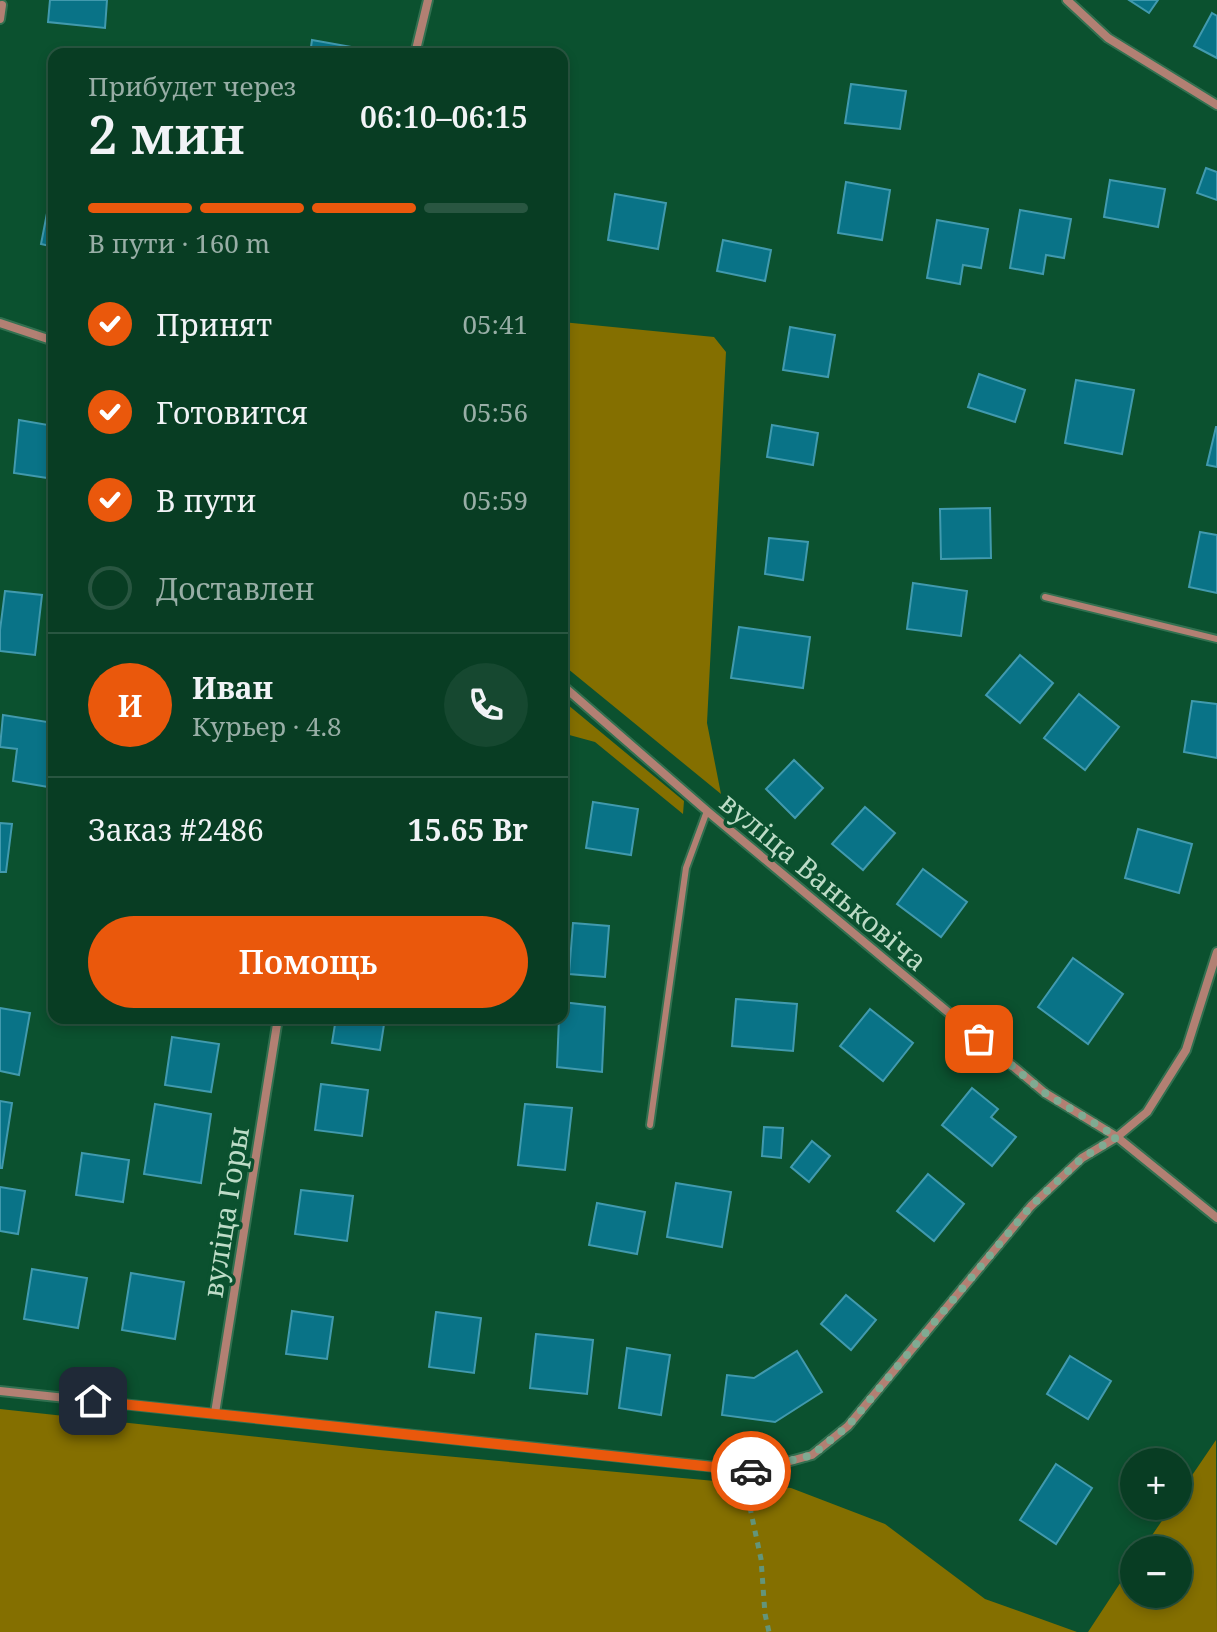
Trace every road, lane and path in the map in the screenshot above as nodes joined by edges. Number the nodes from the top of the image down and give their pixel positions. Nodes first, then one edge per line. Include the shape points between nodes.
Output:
1 (428, 0) edge
2 (1067, 0) edge
3 (2, 5) dead end
4 (0, 19) edge
5 (416, 48) edge
6 (1217, 105) edge
7 (0, 323) edge
8 (48, 339) edge
9 (1045, 597) dead end
10 (1217, 639) edge
11 (568, 690) edge
12 (707, 811) junction
13 (1217, 952) edge
14 (277, 1024) edge
15 (650, 1125) dead end
16 (1117, 1137) junction
17 (1217, 1218) edge
18 (0, 1391) edge
19 (215, 1413) junction
20 (727, 1468) junction
21 (769, 1632) edge

1 - 5 street
2 - 6 street via 1108,38
3 - 4 street
7 - 8 street
9 - 10 lane
11 - 12 street, вуліца Ваньковіча
12 - 15 lane via 686,868
12 - 16 street, вуліца Ваньковіча via 1045,1093
13 - 16 street via 1186,1050 1147,1112
14 - 19 street, вуліца Горы
16 - 17 street, вуліца Ваньковіча
16 - 20 street via 1082,1158 1031,1206 848,1426 812,1455 754,1471
18 - 19 street
19 - 20 street
20 - 21 path via 749,1503

